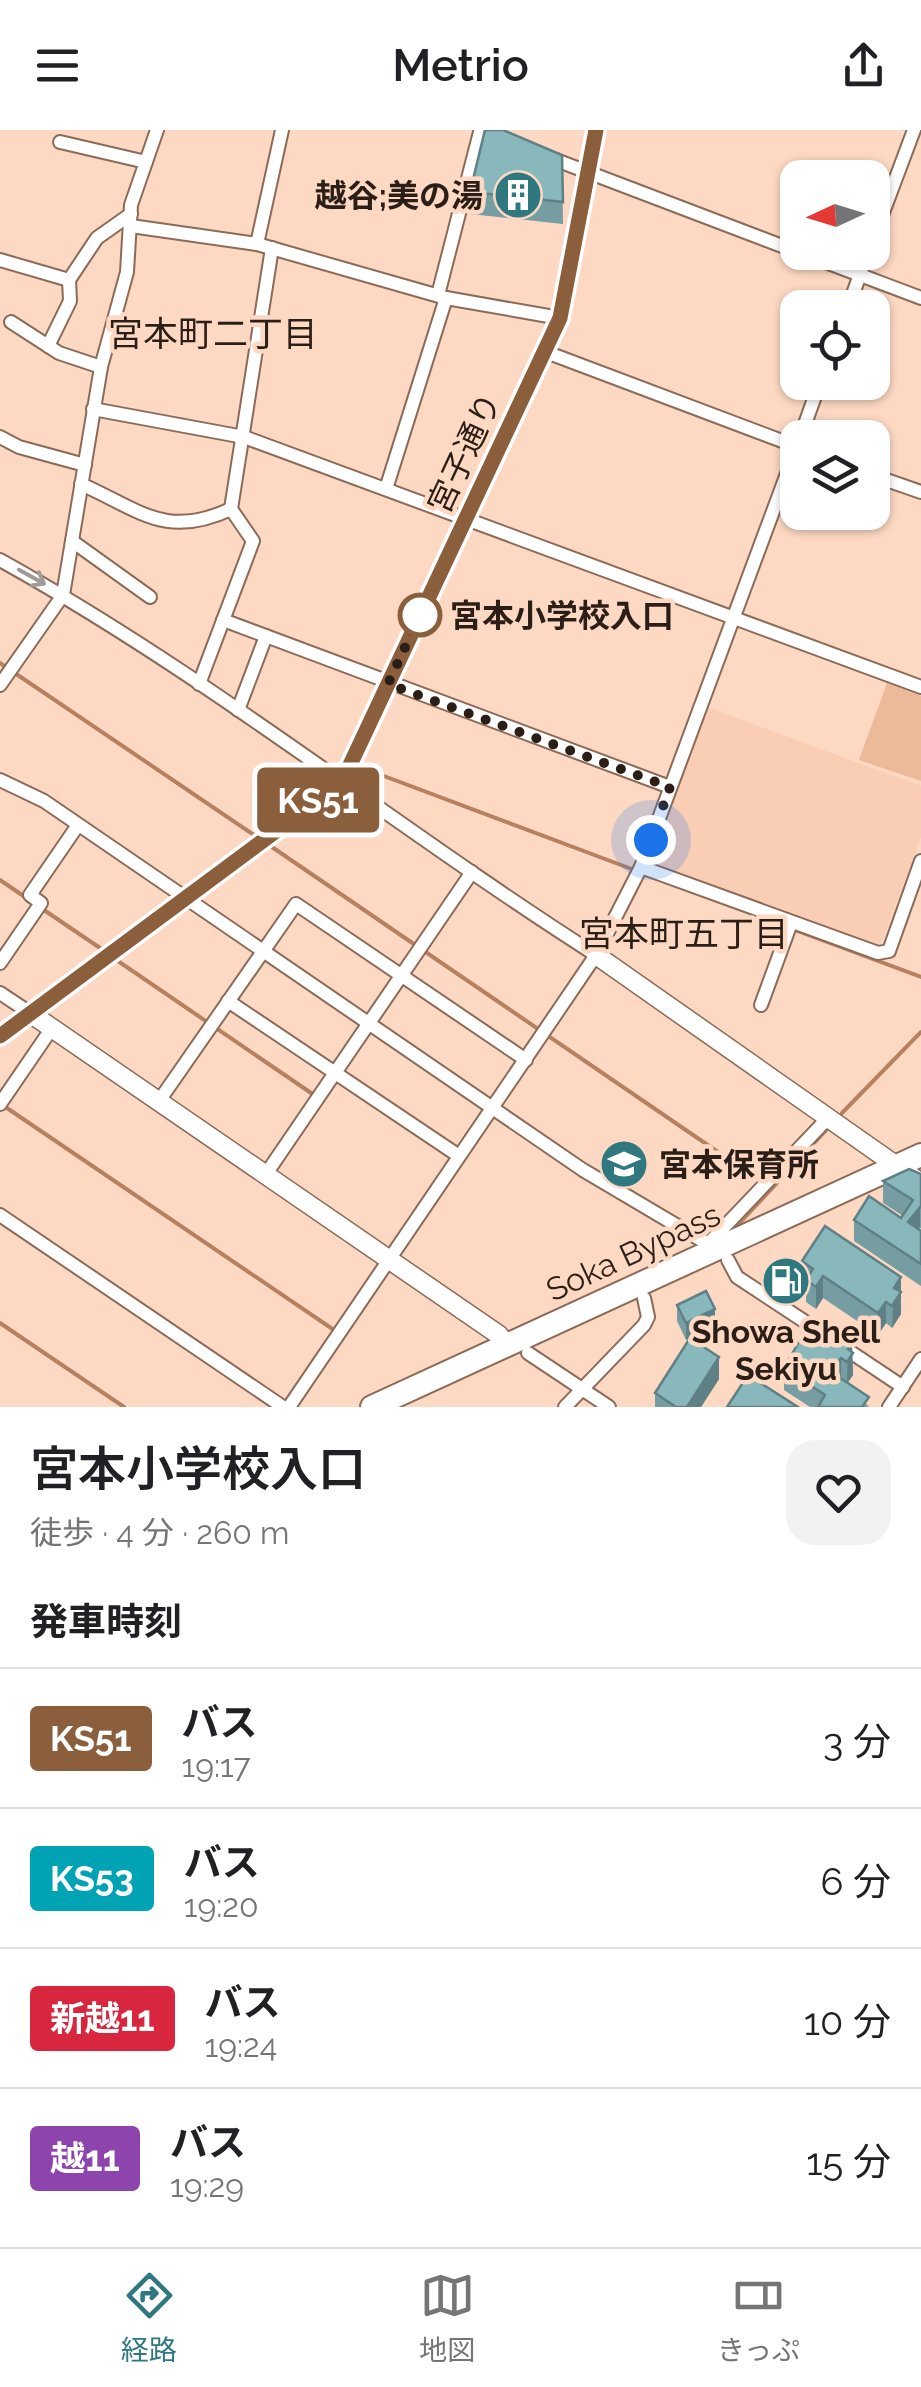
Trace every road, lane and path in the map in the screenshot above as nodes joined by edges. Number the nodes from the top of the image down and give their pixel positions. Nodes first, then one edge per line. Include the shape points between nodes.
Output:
1 (157, 130) edge
2 (282, 130) edge
3 (596, 130) edge
4 (914, 130) edge
5 (478, 131) edge
6 (497, 138) edge
7 (60, 142) dead end
8 (532, 151) edge
9 (146, 162) junction
10 (588, 174) junction
11 (890, 194) edge
12 (131, 220) junction
13 (256, 244) junction
14 (780, 245) edge
15 (272, 248) junction
16 (0, 260) edge
17 (847, 270) edge
18 (862, 270) edge
19 (860, 275) junction
20 (69, 280) junction
21 (855, 290) edge
22 (442, 297) junction
23 (921, 298) edge
24 (560, 318) junction
25 (11, 322) dead end
26 (48, 346) junction
27 (546, 352) junction
28 (101, 367) junction
29 (92, 410) junction
30 (0, 437) edge
31 (244, 437) junction
32 (780, 437) edge
33 (85, 465) junction
34 (890, 481) edge
35 (81, 484) junction
36 (386, 489) junction
37 (780, 492) edge
38 (921, 492) edge
39 (231, 510) junction
40 (466, 518) junction
41 (72, 541) junction
42 (0, 560) edge
43 (63, 595) junction
44 (150, 597) dead end
45 (733, 617) junction
46 (224, 620) junction
47 (266, 636) junction
48 (199, 684) junction
49 (388, 684) junction
50 (0, 685) edge
51 (921, 687) edge
52 (238, 710) junction
53 (0, 780) edge
54 (342, 782) junction
55 (670, 787) junction
56 (78, 825) junction
57 (921, 861) edge
58 (641, 866) junction
59 (472, 872) junction
60 (918, 880) edge
61 (185, 899) junction
62 (791, 923) junction
63 (262, 953) junction
64 (596, 955) junction
65 (0, 963) edge
66 (400, 977) junction
67 (0, 993) edge
68 (228, 1001) junction
69 (761, 1004) dead end
70 (30, 1013) junction
71 (368, 1024) junction
72 (52, 1028) junction
73 (0, 1036) edge
74 (526, 1060) junction
75 (334, 1073) junction
76 (159, 1101) junction
77 (0, 1104) edge
78 (494, 1108) junction
79 (828, 1116) junction
80 (459, 1156) junction
81 (914, 1170) edge
82 (266, 1174) junction
83 (0, 1215) edge
84 (716, 1252) junction
85 (390, 1259) junction
86 (644, 1298) junction
87 (517, 1349) junction
88 (921, 1359) edge
89 (902, 1386) junction
90 (582, 1389) junction
91 (286, 1407) edge
92 (372, 1407) edge
93 (409, 1407) edge
94 (565, 1407) edge
95 (609, 1407) edge
96 (889, 1407) edge

1 - 9 street
2 - 13 street
3 - 10 street, 宮子通り
4 - 11 street
5 - 6 street
5 - 22 street
7 - 9 street
8 - 10 street
9 - 12 street
10 - 14 street
10 - 24 street, 宮子通り
12 - 13 street
12 - 20 street via 97,238
12 - 28 street via 127,272
13 - 15 street
15 - 22 street
15 - 31 street
16 - 20 street
17 - 19 street
18 - 19 street
19 - 21 street
19 - 23 street
20 - 26 street via 70,301
22 - 24 street
22 - 36 street
24 - 27 street, 宮子通り
25 - 26 street
26 - 28 street
27 - 32 street
27 - 40 street, 宮子通り
28 - 29 street
29 - 31 street
29 - 33 street
30 - 33 street
31 - 36 street
31 - 39 street
33 - 35 street
34 - 38 street
35 - 39 street via 165,522 201,523
35 - 41 street
36 - 40 street
37 - 45 street
39 - 46 street via 253,540
40 - 45 street
40 - 49 street, 宮子通り
41 - 43 street
41 - 44 street
42 -> 43 street
43 - 48 street
43 - 50 street
45 - 51 street
45 - 55 street
46 - 47 street
46 - 48 street
47 - 49 street
47 - 52 street
48 - 52 street
49 - 54 street, 宮子通り
49 - 55 street
52 - 54 street
53 - 56 street
54 - 59 street
54 - 61 street, 宮子通り
55 - 58 street
56 - 61 street
56 - 65 street via 30,895 41,903
57 - 60 street
58 - 62 street
58 - 64 street
59 - 64 street
59 - 66 street
60 - 62 street via 889,951
61 - 63 street
61 - 70 street, 宮子通り
62 - 69 street
63 - 66 street via 296,904
63 - 68 street
63 - 71 street
64 - 74 street
64 - 79 street
66 - 71 street
66 - 74 street
67 - 70 street
68 - 75 street
68 - 76 street
70 - 72 street
70 - 73 street, 宮子通り
71 - 75 street
71 - 78 street
72 - 76 street
72 - 77 street
74 - 78 street
75 - 80 street
75 - 82 street
76 - 82 street
78 - 80 street
78 - 84 street
79 - 81 street
79 - 84 street
80 - 85 street
81 - 84 highway, Soka Bypass
82 - 85 street
83 - 91 street
84 - 86 highway, Soka Bypass
84 - 87 highway, Soka Bypass
84 - 89 street via 737,1276
85 - 87 street
85 - 91 street
86 - 87 highway, Soka Bypass
86 - 90 street via 644,1325
87 - 90 street
87 - 92 highway, Soka Bypass
87 - 93 highway, Soka Bypass
88 - 89 street
89 - 96 street
90 - 94 street
90 - 95 street

